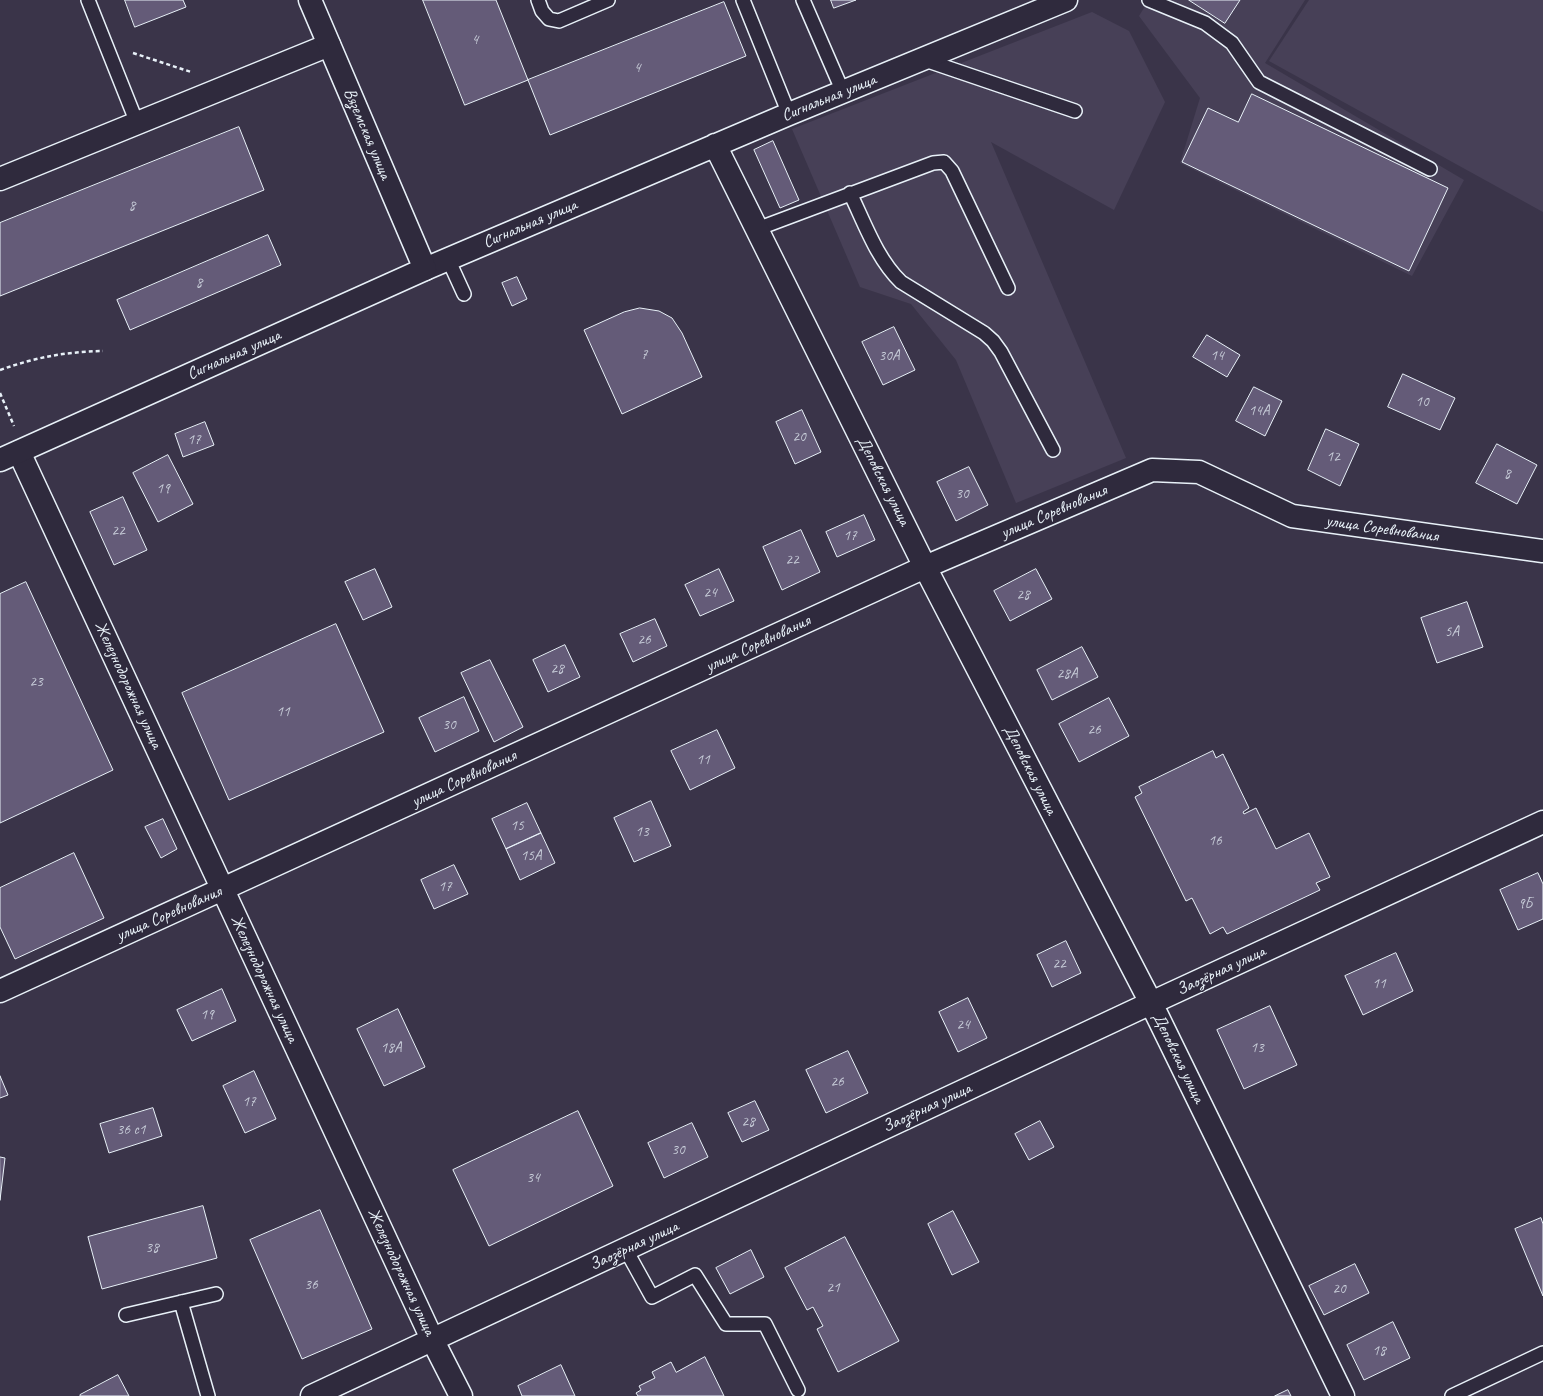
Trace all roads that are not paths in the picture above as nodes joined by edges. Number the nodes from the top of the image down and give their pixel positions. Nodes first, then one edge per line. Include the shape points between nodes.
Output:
1 (88, 0) edge
2 (310, 0) edge
3 (538, 0) edge
4 (608, 0) edge
5 (743, 0) edge
6 (803, 0) edge
7 (1066, 0) edge
8 (1150, 0) edge
9 (329, 45) junction
10 (922, 59) junction
11 (843, 92) junction
12 (1075, 111) dead end
13 (788, 114) junction
14 (136, 123) junction
15 (715, 145) junction
16 (1430, 169) dead end
17 (0, 179) edge
18 (850, 193) junction
19 (757, 229) junction
20 (448, 259) junction
21 (425, 269) junction
22 (1008, 288) dead end
23 (464, 294) dead end
24 (1053, 450) dead end
25 (10, 456) edge
26 (1543, 551) edge
27 (925, 567) junction
28 (1543, 822) edge
29 (223, 890) junction
30 (0, 991) edge
31 (1151, 1003) junction
32 (626, 1250) junction
33 (216, 1294) dead end
34 (181, 1302) junction
35 (126, 1315) dead end
36 (433, 1340) junction
37 (1543, 1352) edge
38 (798, 1390) dead end
39 (208, 1396) edge
40 (312, 1396) edge
41 (461, 1396) edge
42 (1343, 1396) edge
43 (1452, 1396) edge

1 - 14 lane
2 - 9 street, Вяземская улица
3 - 4 lane via 542,11 549,18 559,20
5 - 13 lane
6 - 11 lane
7 - 10 street, Сигнальная улица
8 - 16 lane via 1205,23 1232,43 1259,82
9 - 14 street
9 - 21 street, Вяземская улица
10 - 11 street, Сигнальная улица
10 - 12 lane
11 - 13 street, Сигнальная улица
13 - 15 street, Сигнальная улица
14 - 17 street
15 - 19 street, Деповская улица
15 - 20 street, Сигнальная улица
18 - 19 lane
18 - 22 lane via 933,163 944,162 952,171
18 - 24 lane via 890,272 901,282 993,341
19 - 27 street, Деповская улица
20 - 21 street, Сигнальная улица
20 - 23 lane
21 - 25 street, Сигнальная улица
25 - 29 street, Железнодорожная улица
26 - 27 street, улица Соревнования via 1292,516 1199,472 1152,470
27 - 29 street, улица Соревнования
27 - 31 street, Деповская улица
28 - 31 street, Заозёрная улица
29 - 30 street, улица Соревнования
29 - 36 street, Железнодорожная улица
31 - 32 street, Заозёрная улица
31 - 42 street, Деповская улица
32 - 36 street, Заозёрная улица
32 - 38 lane via 652,1297 695,1275 726,1324 765,1324
33 - 34 lane
34 - 35 lane
34 - 39 lane
36 - 40 street, Заозёрная улица
36 - 41 street, Железнодорожная улица
37 - 43 lane

